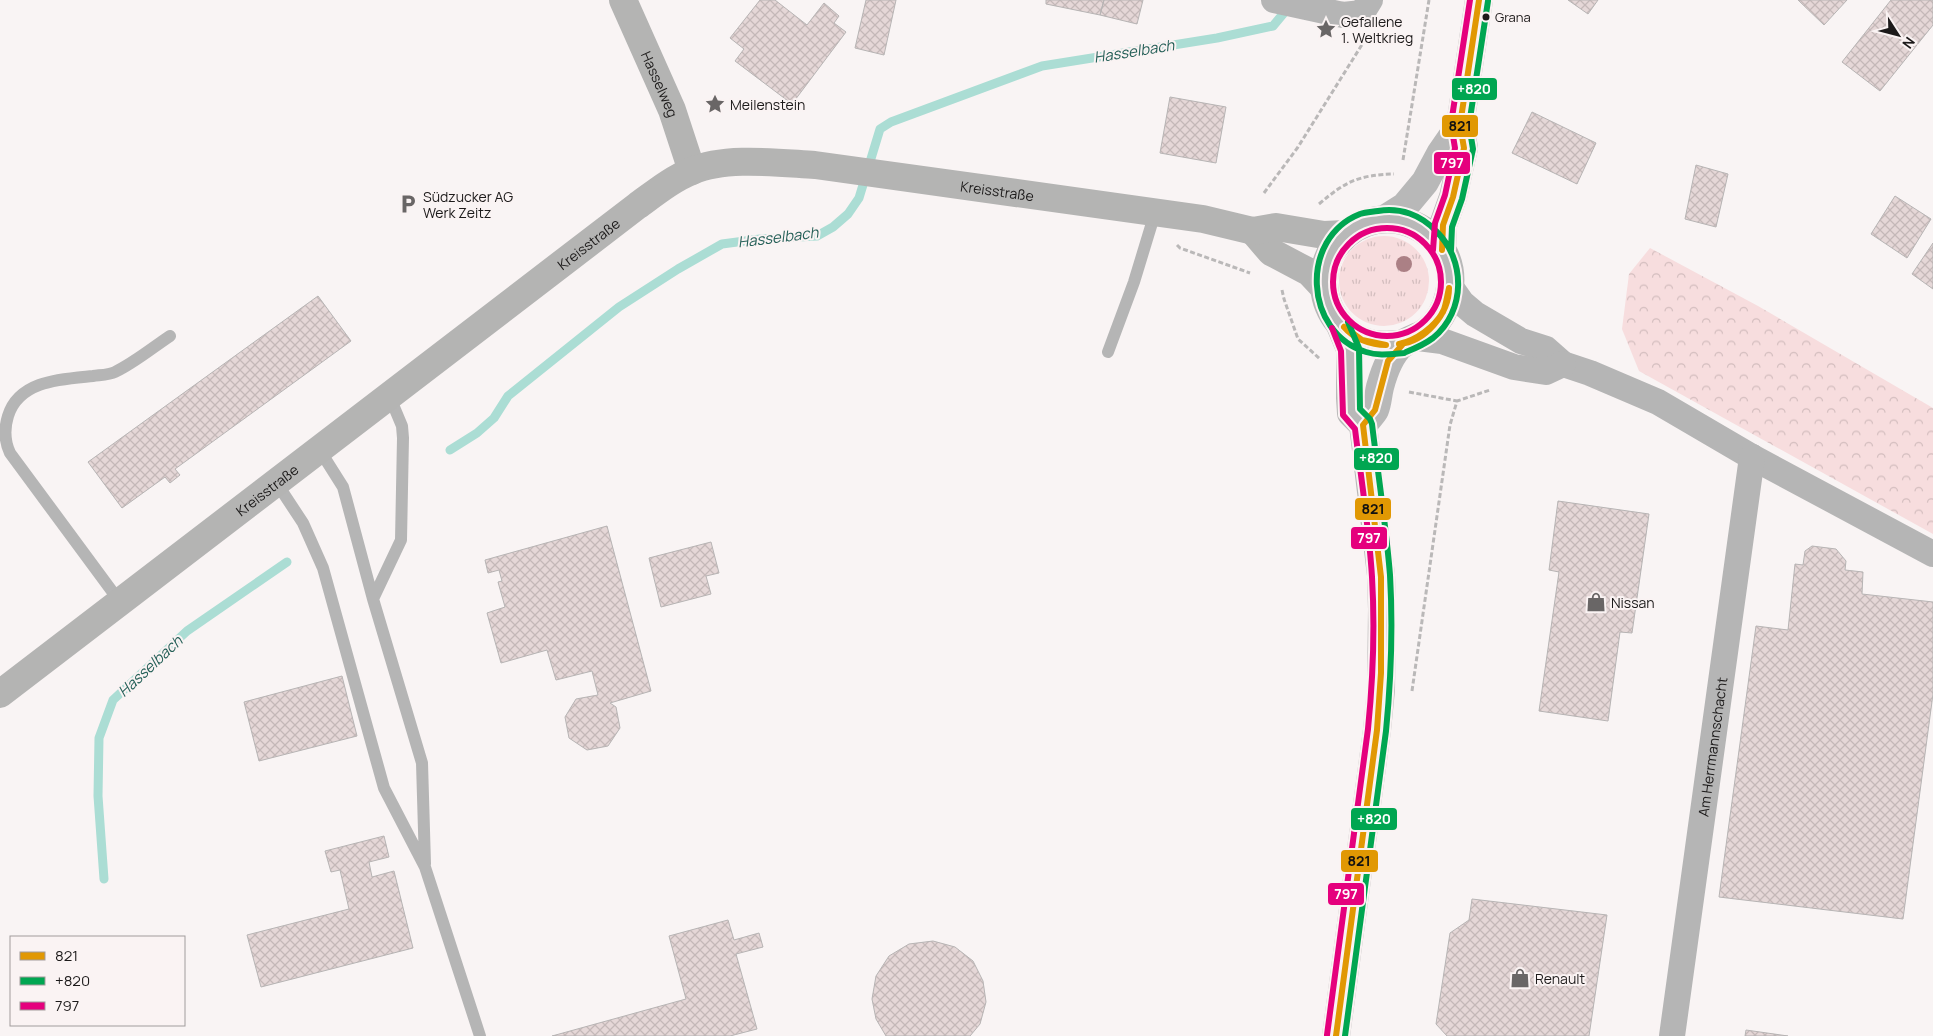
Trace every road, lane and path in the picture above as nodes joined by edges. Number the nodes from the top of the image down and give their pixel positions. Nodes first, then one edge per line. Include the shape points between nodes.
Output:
1 (623, 0) edge
2 (1429, 0) edge
3 (1479, 0) edge
4 (1289, 3) edge
5 (1366, 6) edge
6 (1460, 125) junction
7 (1402, 166) dead end
8 (692, 170) junction
9 (1400, 174) dead end
10 (1264, 193) dead end
11 (1313, 209) dead end
12 (1154, 214) junction
13 (1386, 218) junction
14 (1254, 231) junction
15 (1345, 234) junction
16 (1442, 250) junction
17 (1254, 275) dead end
18 (1281, 286) dead end
19 (1450, 286) junction
20 (1324, 288) junction
21 (1340, 325) junction
22 (170, 336) dead end
23 (1410, 341) junction
24 (1108, 352) dead end
25 (1323, 361) dead end
26 (1562, 364) junction
27 (1492, 389) dead end
28 (1402, 391) dead end
29 (389, 395) junction
30 (1458, 401) junction
31 (1363, 425) junction
32 (319, 449) junction
33 (1752, 457) junction
34 (276, 482) junction
35 (1933, 554) edge
36 (373, 599) junction
37 (120, 602) junction
38 (0, 694) edge
39 (1411, 701) dead end
40 (425, 866) junction
41 (480, 1036) edge
42 (1336, 1036) edge
43 (1672, 1036) edge

1 - 8 main road, Hasselweg via 672,110
2 - 7 path
3 - 6 main road
4 - 5 street via 1342,15
5 - 10 path via 1366,38 1298,147
6 - 13 main road via 1425,182 1405,206
6 - 16 main road via 1464,148 1443,225
8 - 12 main road, Kreisstraße via 720,163 773,162 851,169
8 - 29 main road, Kreisstraße via 637,206
9 - 11 path via 1368,175 1338,187
12 - 14 main road, Kreisstraße via 1203,219
12 - 17 path via 1180,248
12 - 24 lane via 1134,282
13 - 15 main road via 1371,220
13 - 16 main road via 1403,220 1419,227
14 - 15 main road, Kreisstraße via 1276,227 1324,235
14 - 20 main road via 1271,252 1309,272
15 - 20 main road via 1328,258
16 - 19 main road
18 - 25 path via 1298,339
19 - 23 main road via 1441,316 1431,328
19 - 26 street via 1475,314 1522,341 1546,349
20 - 21 main road via 1329,308
21 - 23 main road via 1369,343 1386,346
21 - 31 main road via 1350,349 1351,413
22 - 37 lane via 114,373 55,380 31,388 17,399 5,427 5,442 10,453
23 - 26 street via 1442,341 1514,367 1546,372
23 - 31 main road via 1388,361 1375,410
26 - 33 street via 1658,402
27 - 30 path
28 - 30 path
29 - 32 main road, Kreisstraße
29 - 36 lane via 402,426 403,438 401,540
30 - 39 path via 1450,425
31 - 42 main road via 1381,575 1381,690
32 - 34 main road, Kreisstraße
32 - 36 lane via 342,488
33 - 35 street
33 - 43 street, Am Herrmannschacht
34 - 37 main road, Kreisstraße
34 - 40 lane via 304,524 323,568 384,788
36 - 40 lane via 422,763
37 - 38 main road, Kreisstraße
40 - 41 lane

